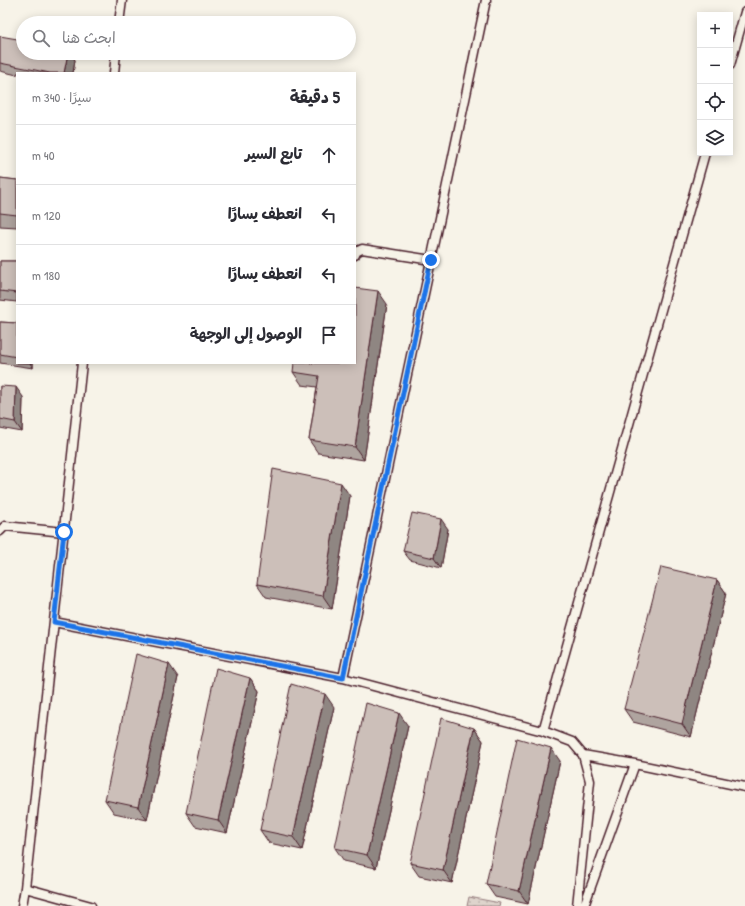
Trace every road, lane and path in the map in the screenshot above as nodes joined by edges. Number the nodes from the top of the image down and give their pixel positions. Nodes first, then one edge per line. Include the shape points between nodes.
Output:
1 (122, 0) edge
2 (486, 0) edge
3 (745, 12) edge
4 (120, 16) edge
5 (733, 54) edge
6 (115, 60) edge
7 (114, 72) edge
8 (704, 156) edge
9 (356, 252) edge
10 (431, 260) junction
11 (82, 364) edge
12 (0, 531) edge
13 (64, 532) junction
14 (54, 622) junction
15 (343, 678) junction
16 (543, 731) junction
17 (583, 755) junction
18 (635, 764) junction
19 (745, 787) edge
20 (25, 888) junction
21 (22, 906) edge
22 (91, 906) edge
23 (577, 906) edge
24 (584, 906) edge

1 - 4 lane
2 - 10 lane
3 - 5 lane
6 - 7 lane
8 - 16 lane
9 - 10 lane via 362,249
10 - 15 lane
11 - 13 lane
12 - 13 lane via 5,526
13 - 14 lane
14 - 15 lane
14 - 20 lane
15 - 16 lane
16 - 17 lane via 572,742
17 - 18 lane
17 - 23 lane via 590,781
18 - 19 lane
18 - 24 lane
20 - 21 lane
20 - 22 lane

